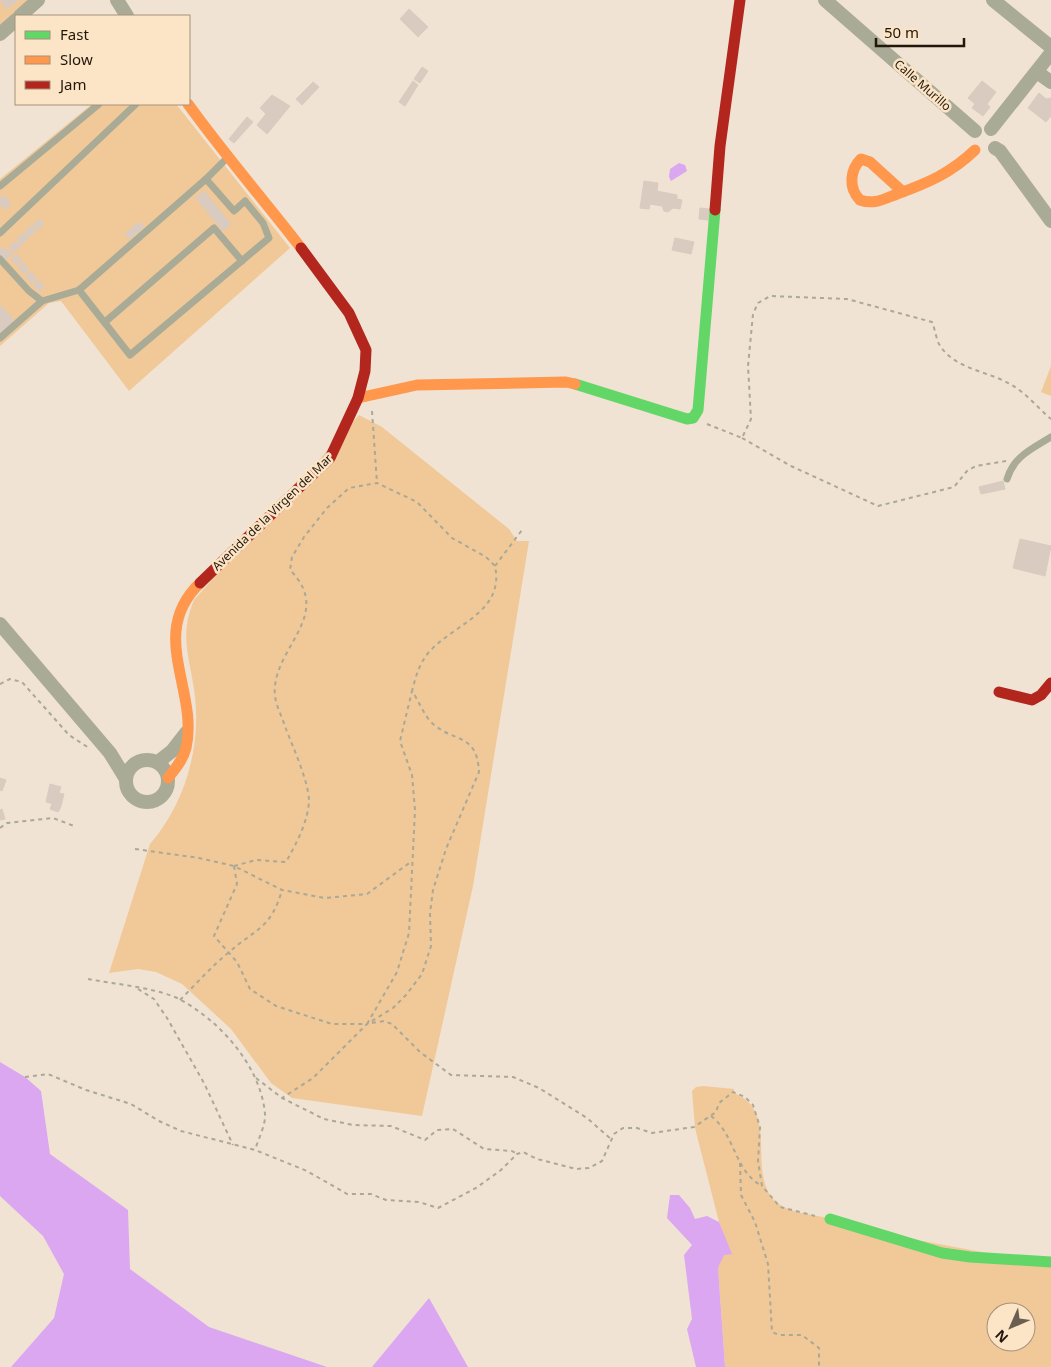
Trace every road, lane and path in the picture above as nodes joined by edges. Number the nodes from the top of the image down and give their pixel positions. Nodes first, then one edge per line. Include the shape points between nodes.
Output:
1 (38, 0) edge
2 (118, 0) edge
3 (740, 0) edge
4 (825, 0) edge
5 (993, 0) edge
6 (21, 15) edge
7 (126, 15) edge
8 (15, 21) edge
9 (0, 34) edge
10 (1051, 46) edge
11 (1051, 53) edge
12 (1037, 72) junction
13 (1051, 82) edge
14 (98, 105) edge
15 (135, 105) edge
16 (189, 105) edge
17 (991, 129) junction
18 (975, 131) junction
19 (995, 148) junction
20 (974, 150) junction
21 (227, 158) junction
22 (206, 179) junction
23 (0, 186) edge
24 (903, 192) junction
25 (1051, 221) edge
26 (0, 233) edge
27 (0, 259) edge
28 (242, 261) junction
29 (80, 290) junction
30 (42, 301) junction
31 (105, 322) junction
32 (0, 338) edge
33 (358, 398) junction
34 (372, 410) dead end
35 (693, 418) junction
36 (1051, 419) edge
37 (1051, 437) edge
38 (742, 438) junction
39 (1019, 457) junction
40 (1007, 479) dead end
41 (377, 483) junction
42 (522, 530) dead end
43 (495, 566) junction
44 (0, 624) edge
45 (1051, 683) edge
46 (0, 684) edge
47 (412, 691) junction
48 (1000, 692) dead end
49 (186, 733) junction
50 (95, 751) dead end
51 (110, 753) junction
52 (142, 760) junction
53 (158, 762) junction
54 (168, 778) junction
55 (126, 779) junction
56 (74, 826) dead end
57 (0, 828) edge
58 (135, 849) dead end
59 (412, 861) junction
60 (234, 866) junction
61 (282, 890) junction
62 (227, 953) junction
63 (88, 979) dead end
64 (137, 988) junction
65 (180, 1000) junction
66 (367, 1024) junction
67 (25, 1077) dead end
68 (256, 1078) junction
69 (282, 1098) junction
70 (710, 1116) junction
71 (612, 1140) junction
72 (233, 1145) junction
73 (255, 1150) junction
74 (516, 1154) junction
75 (740, 1163) junction
76 (762, 1186) junction
77 (830, 1219) joint
78 (1051, 1262) edge
79 (819, 1367) edge

1 - 6 street
2 - 7 street
3 - 35 street via 720,146 698,410
4 - 18 street, Calle Murillo
5 - 10 street
8 - 9 street
11 - 12 street
12 - 13 street
12 - 17 street
14 - 23 lane
15 - 26 lane
16 - 21 street, Avenida de la Virgen del Mar
17 - 18 street
17 - 19 street via 997,140
18 - 20 street via 971,142
19 - 20 street via 985,154
19 - 25 street
20 - 24 street via 939,179
21 - 22 lane
21 - 33 street, Avenida de la Virgen del Mar via 349,313 366,350
22 - 28 lane via 234,211 245,202 263,223 269,238
22 - 29 lane
24 - 24 street via 870,162 861,159 856,162 851,181 858,199 875,202
27 - 30 lane
28 - 31 lane via 214,228
28 - 31 lane via 130,355
29 - 30 lane
29 - 31 lane
30 - 32 lane
33 - 35 street via 417,385 566,382 604,391 687,419
33 - 49 street, Avenida de la Virgen del Mar via 330,458 193,590 180,611 175,644
34 - 41 path
35 - 38 path
36 - 38 path via 1012,385 994,375 965,366 946,352 939,344 932,322 847,299 770,296 758,303 753,314 748,366 751,419
37 - 39 lane
38 - 39 path via 791,466 878,506 954,487 967,471 976,466
39 - 40 lane via 1010,468
41 - 43 path via 417,502 452,538 486,557
41 - 60 path via 349,488 316,521 292,557 290,570 304,590 307,614 283,661 275,697 309,801 299,840 286,862 256,860
42 - 43 path
43 - 47 path via 497,588 491,598 472,618 429,652 416,673
44 - 51 street
45 - 48 street via 1032,700
46 - 50 path via 10,680 22,682 69,735
47 - 59 path via 400,741 412,774 415,810
47 - 66 path via 432,723 468,742 478,761 479,772 433,890 431,946 422,974 406,996
49 - 53 street
49 - 54 street, Avenida de la Virgen del Mar via 186,747 180,763
51 - 52 street via 125,760
51 - 55 street
52 - 53 street
52 - 55 street via 130,770
53 - 54 street
54 - 55 street via 160,798 148,803 132,798 126,788
56 - 57 path via 53,818 7,823
58 - 60 path
59 - 61 path via 367,894 325,898
59 - 66 path via 409,933 397,972
60 - 61 path
60 - 62 path via 237,884 214,936
61 - 62 path via 276,911 259,930
62 - 65 path
62 - 66 path via 237,962 250,989 276,1006 332,1024
63 - 64 path
64 - 65 path
64 - 72 path via 154,999 167,1018 204,1083
65 - 68 path via 219,1028
66 - 69 path via 313,1078
66 - 71 path via 384,1021 392,1024 420,1052 451,1075 513,1077 539,1088 588,1118
67 - 72 path via 48,1074 130,1104 181,1131
68 - 69 path
68 - 73 path via 265,1115
69 - 74 path via 337,1123 391,1126 425,1140 437,1130 453,1129 484,1149
70 - 71 path via 694,1127 652,1133 623,1128 614,1134
70 - 75 path via 722,1126
70 - 76 path via 716,1112 722,1099 733,1092 753,1105 760,1127 758,1161
71 - 74 path via 602,1161 589,1168 576,1169 523,1152
72 - 73 path
73 - 74 path via 307,1172 347,1194 371,1194 386,1200 419,1202 438,1208 476,1188 502,1170
75 - 76 path
75 - 79 path via 741,1195 755,1222 768,1264 772,1332 798,1334 810,1339 819,1348
76 - 77 path via 780,1207
77 - 78 street via 925,1249 960,1256

